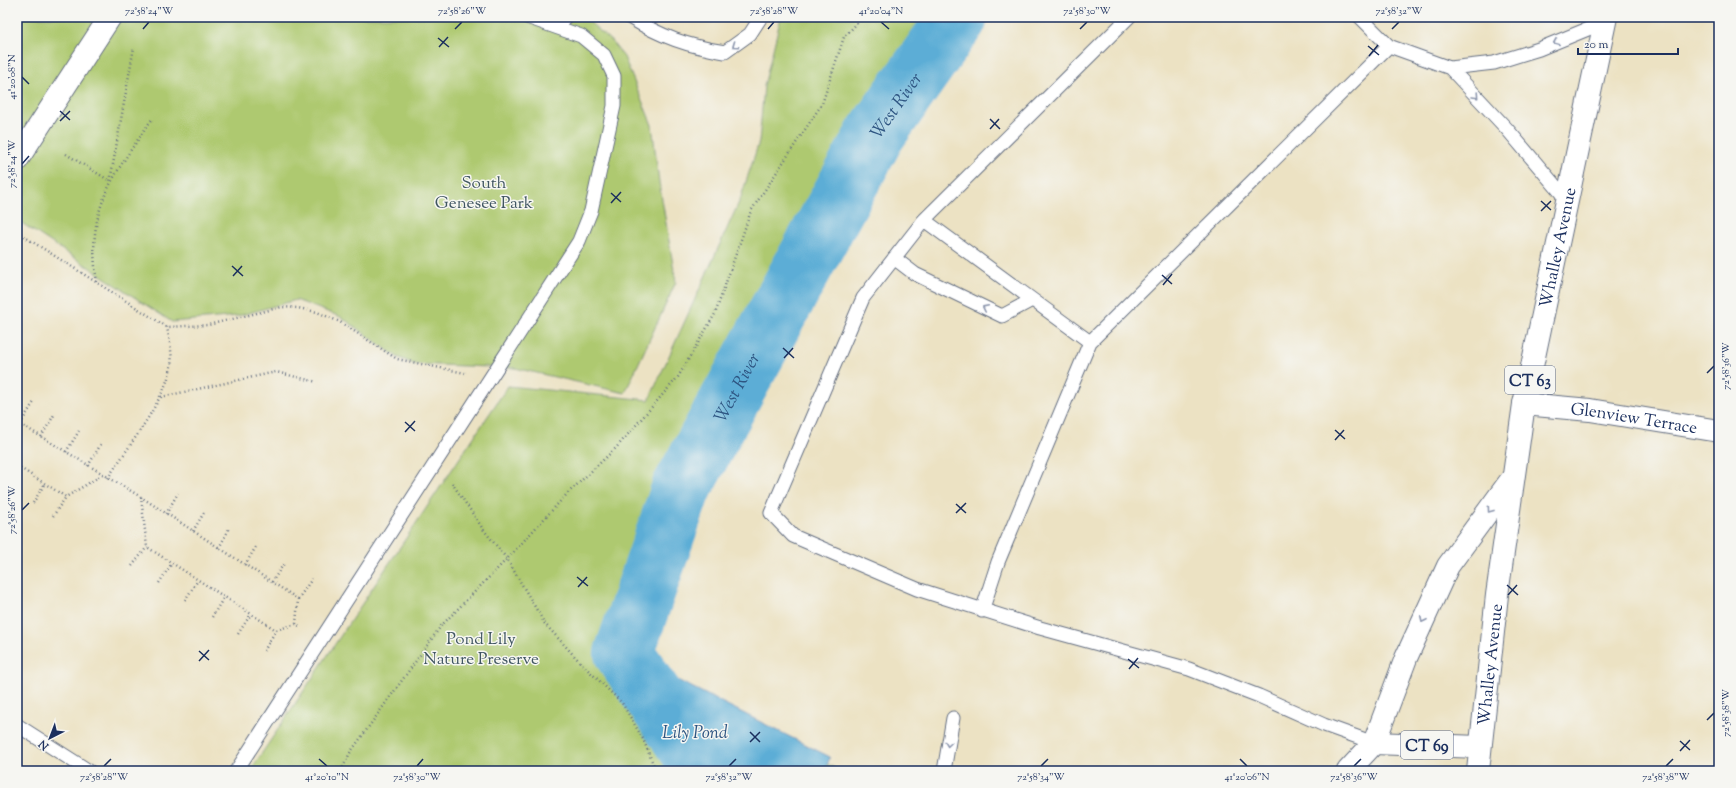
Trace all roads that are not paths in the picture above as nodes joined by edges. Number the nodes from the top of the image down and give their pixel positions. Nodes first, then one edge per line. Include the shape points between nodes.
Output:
1 (110, 17) edge
2 (527, 17) edge
3 (565, 17) edge
4 (630, 17) edge
5 (761, 17) edge
6 (1129, 17) edge
7 (1360, 17) edge
8 (1606, 20) edge
9 (556, 27) junction
10 (1389, 46) junction
11 (1450, 68) junction
12 (17, 160) edge
13 (1568, 201) junction
14 (924, 220) junction
15 (894, 258) junction
16 (1032, 300) junction
17 (1090, 342) junction
18 (1524, 404) junction
19 (1719, 431) edge
20 (1513, 478) junction
21 (982, 611) junction
22 (953, 718) dead end
23 (17, 725) edge
24 (1374, 743) junction
25 (1480, 747) junction
26 (89, 771) edge
27 (236, 771) edge
28 (944, 771) edge
29 (1348, 771) edge
30 (1478, 771) edge

1 - 12 main road
2 - 9 lane
3 - 9 lane
5 -> 4 lane via 750,34 725,52 692,46 653,32
6 - 14 lane
7 - 10 lane
8 -> 11 lane via 1539,49 1494,63
8 - 13 main road, Whalley Avenue / CT 63
9 - 27 lane via 580,36 604,55 614,76 614,106 591,211 579,241
10 - 11 lane
10 - 17 lane
11 -> 13 lane via 1507,129
13 - 18 main road, Whalley Avenue / CT 63
14 - 15 lane
14 - 16 lane
16 -> 15 lane via 1002,316 915,274
15 - 21 lane via 863,298 771,513 793,536 917,589
16 - 17 lane
17 - 21 lane via 998,562
18 - 19 main road, Glenview Terrace via 1590,410
18 - 20 main road, Whalley Avenue / CT 63
20 -> 24 main road, Whalley Avenue / CT 63 via 1448,566 1406,658
20 - 25 main road, Whalley Avenue / CT 63
21 - 24 lane via 1189,669
22 -> 28 lane
23 - 26 lane
24 - 25 main road, Whalley Avenue / CT 69
24 - 29 main road, Whalley Avenue
25 - 30 main road, CT 63

